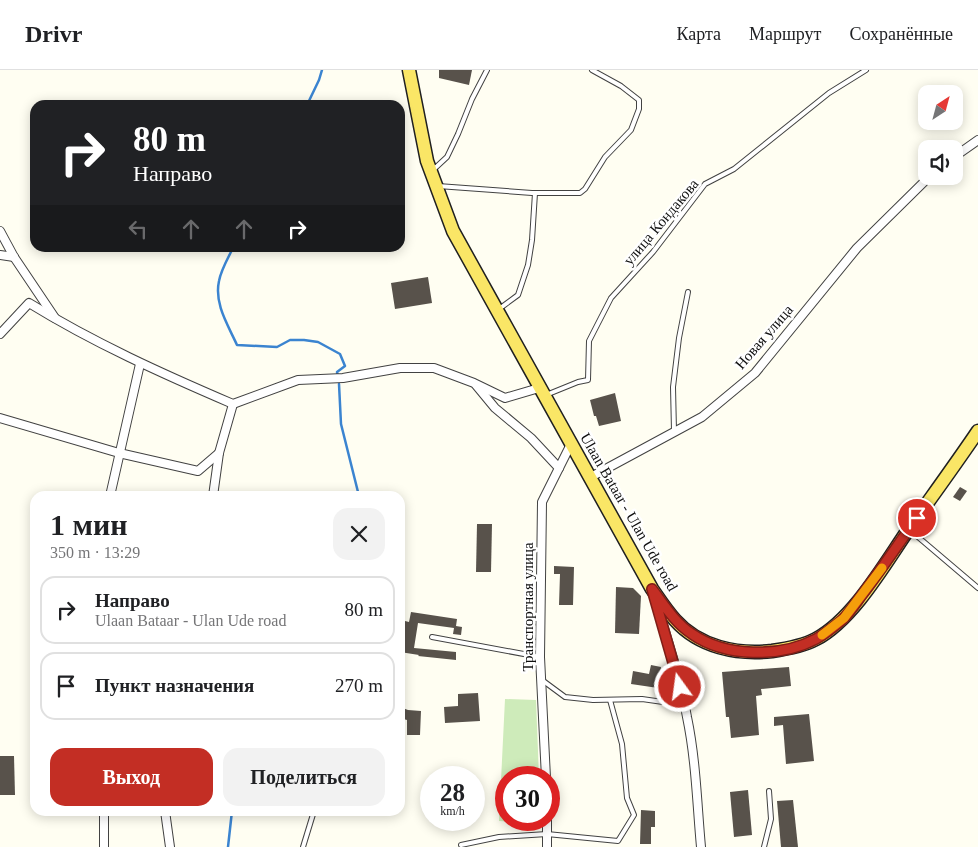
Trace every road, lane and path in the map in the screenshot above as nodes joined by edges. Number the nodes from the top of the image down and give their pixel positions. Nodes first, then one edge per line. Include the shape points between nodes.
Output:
1 (410, 70) edge
2 (487, 70) edge
3 (592, 70) edge
4 (866, 70) edge
5 (978, 140) edge
6 (963, 151) edge
7 (431, 171) junction
8 (436, 185) junction
9 (921, 185) edge
10 (535, 193) junction
11 (0, 231) edge
12 (0, 255) edge
13 (14, 257) junction
14 (688, 292) dead end
15 (496, 311) junction
16 (56, 320) junction
17 (0, 334) edge
18 (140, 364) junction
19 (474, 383) junction
20 (542, 392) junction
21 (233, 404) junction
22 (0, 418) edge
23 (978, 431) edge
24 (674, 432) junction
25 (978, 436) edge
26 (571, 444) junction
27 (118, 453) junction
28 (219, 453) junction
29 (961, 456) junction
30 (559, 468) junction
31 (589, 478) junction
32 (111, 491) edge
33 (214, 491) edge
34 (909, 529) junction
35 (978, 588) edge
36 (652, 589) junction
37 (432, 637) dead end
38 (540, 656) junction
39 (541, 679) junction
40 (610, 700) junction
41 (684, 705) junction
42 (545, 766) edge
43 (769, 791) dead end
44 (104, 816) edge
45 (167, 816) edge
46 (312, 816) edge
47 (547, 834) junction
48 (461, 845) dead end
49 (104, 847) edge
50 (170, 847) edge
51 (303, 847) edge
52 (547, 847) edge
53 (701, 847) edge
54 (764, 847) edge

1 - 7 main road, Ulaan Bataar - Ulan Ude road
2 - 7 lane via 447,157
3 - 10 lane via 639,100 631,130 605,156 580,193
4 - 20 lane, улица Кондакова via 829,93 734,169 705,184 653,252 610,298 589,341 588,380
5 - 6 street
7 - 8 main road, Ulaan Bataar - Ulan Ude road
8 - 10 lane
8 - 15 main road, Ulaan Bataar - Ulan Ude road via 453,231
9 - 24 street, Новая улица via 857,248 755,373 702,417
10 - 15 lane via 528,265 518,296
11 - 13 street
12 - 13 street
13 - 16 street
14 - 24 lane via 673,387
15 - 20 main road, Ulaan Bataar - Ulan Ude road
16 - 17 street via 29,303
16 - 18 street
18 - 21 street
18 - 27 street
19 - 20 street via 505,398
19 - 21 street via 434,368 400,368 344,378 298,380
19 - 30 street via 495,408 531,438
20 - 26 main road, Ulaan Bataar - Ulan Ude road
21 - 28 street
22 - 27 street
23 - 29 main road, Ulaan Bataar - Ulan Ude road
24 - 31 street, Новая улица
25 - 29 main road
26 - 30 street, Транспортная улица
26 - 31 main road, Ulaan Bataar - Ulan Ude road
27 - 28 street via 198,471
27 - 32 street
28 - 33 street
29 - 34 main road, Ulaan Bataar - Ulan Ude road
30 - 38 street, Транспортная улица via 542,502
31 - 36 main road, Ulaan Bataar - Ulan Ude road
34 - 35 lane
34 - 36 main road, Ulaan Bataar - Ulan Ude road via 844,618 816,639 787,649 738,652 711,645 675,620
36 - 41 street
37 - 38 lane
38 - 39 street, Транспортная улица
39 - 40 lane via 565,697
39 - 42 street, Транспортная улица
40 - 41 lane via 642,699
40 - 47 lane via 622,744 628,798 634,815 618,841
41 - 53 street via 692,746
43 - 54 lane via 771,819
44 - 49 street
45 - 50 street
46 - 51 lane
47 - 48 lane via 499,837
47 - 52 street

